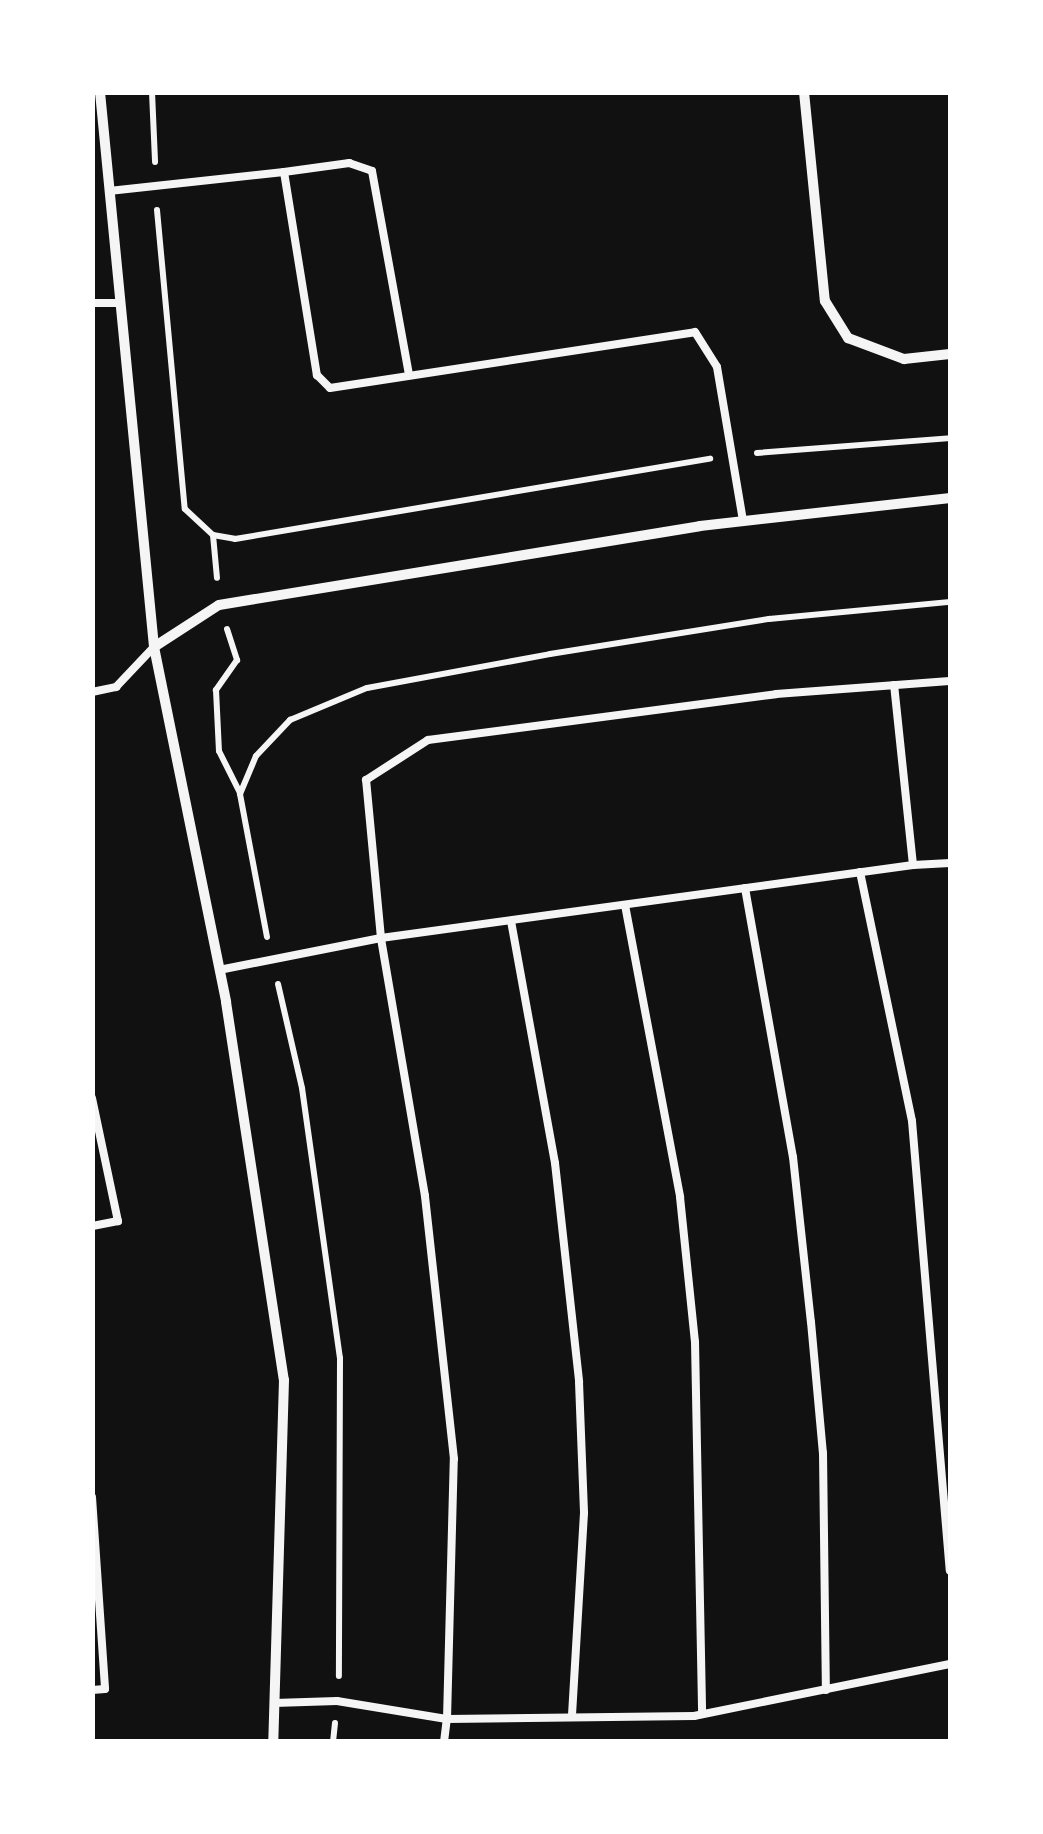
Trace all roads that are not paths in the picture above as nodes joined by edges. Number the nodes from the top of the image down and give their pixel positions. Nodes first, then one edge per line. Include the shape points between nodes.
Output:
1 (100, 92) edge
2 (804, 92) edge
3 (284, 172) junction
4 (109, 191) junction
5 (119, 303) junction
6 (92, 304) edge
7 (950, 354) edge
8 (409, 376) junction
9 (950, 498) edge
10 (743, 521) junction
11 (154, 646) junction
12 (950, 681) edge
13 (894, 685) junction
14 (92, 692) edge
15 (950, 862) edge
16 (913, 865) junction
17 (860, 872) junction
18 (746, 888) junction
19 (625, 904) junction
20 (511, 921) junction
21 (380, 938) junction
22 (219, 970) junction
23 (93, 1099) edge
24 (92, 1226) edge
25 (92, 1497) edge
26 (94, 1565) edge
27 (950, 1570) edge
28 (950, 1664) edge
29 (92, 1690) edge
30 (826, 1690) junction
31 (274, 1704) junction
32 (702, 1714) junction
33 (572, 1717) junction
34 (447, 1719) junction
35 (273, 1742) edge
36 (444, 1742) edge

1 - 4 street
2 - 7 street via 824,301 848,338 904,358
3 - 4 lane
3 - 8 lane via 349,163 372,171
3 - 8 lane via 316,375 330,388
4 - 5 street
5 - 6 lane
5 - 11 street
8 - 10 lane via 696,332 717,366
9 - 10 street
10 - 11 street via 219,605
11 - 14 lane via 116,687
11 - 22 street
12 - 13 lane
13 - 16 lane
13 - 21 lane via 428,740 366,780
15 - 16 lane
16 - 17 lane
17 - 18 lane
17 - 27 lane via 912,1121
18 - 19 lane
18 - 30 lane via 793,1158 811,1322 823,1454
19 - 20 lane
19 - 32 lane via 680,1197 695,1342
20 - 21 lane
20 - 33 lane via 555,1162 579,1382 584,1514
21 - 22 lane
21 - 34 lane via 425,1196 454,1459
22 - 31 street via 284,1380
23 - 24 lane via 118,1221
25 - 26 lane
26 - 29 lane via 105,1689
28 - 30 lane
30 - 32 lane
31 - 34 lane via 337,1701
31 - 35 street
32 - 33 lane
33 - 34 lane
34 - 36 lane

